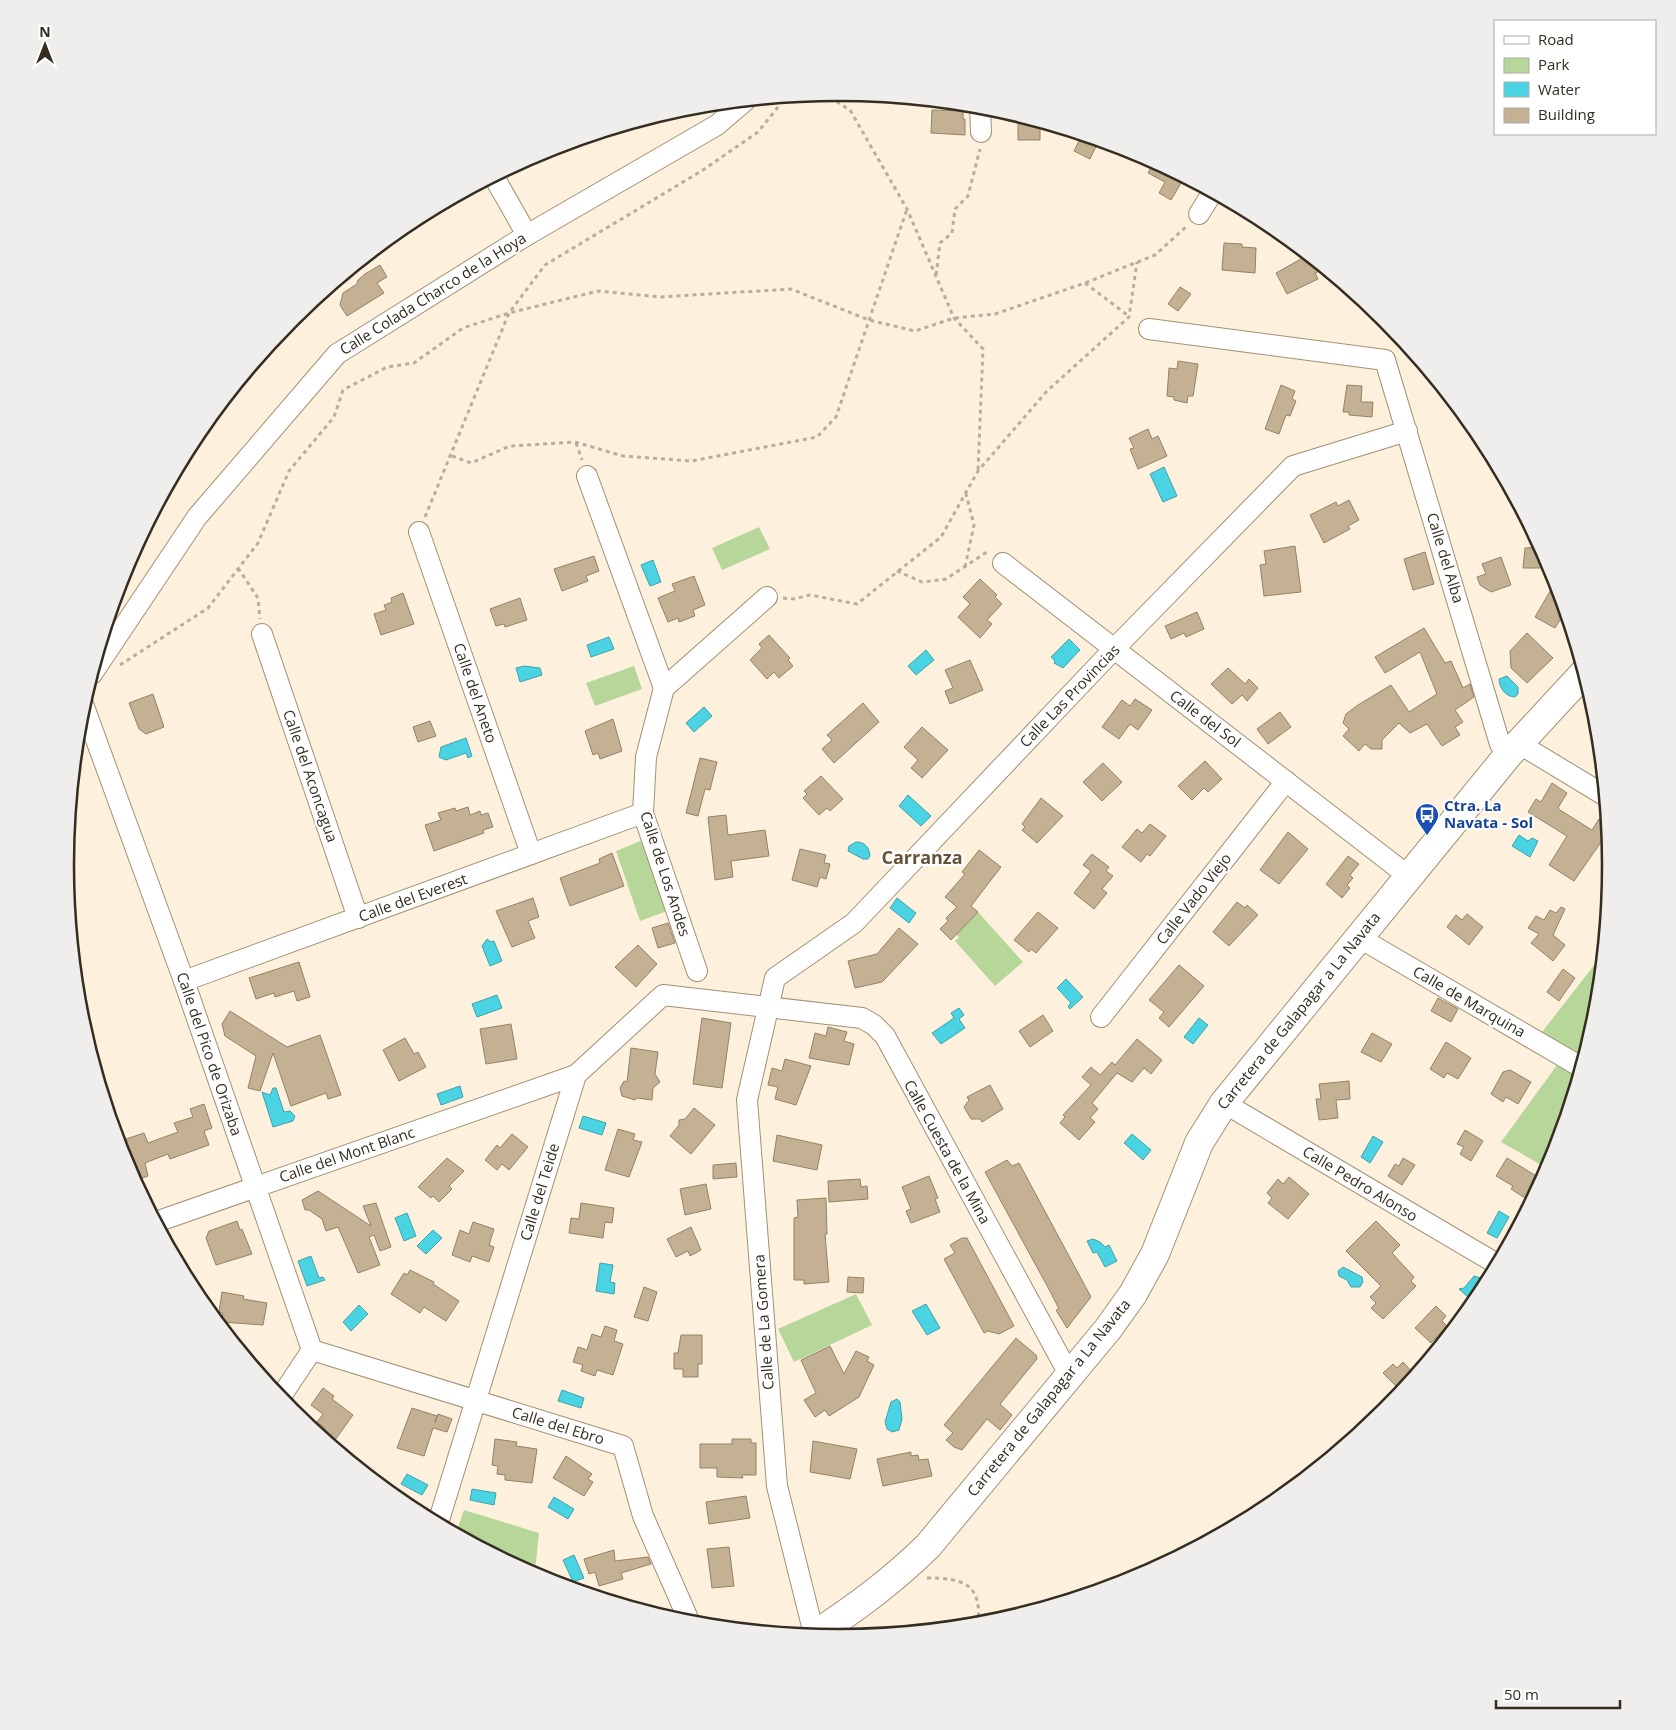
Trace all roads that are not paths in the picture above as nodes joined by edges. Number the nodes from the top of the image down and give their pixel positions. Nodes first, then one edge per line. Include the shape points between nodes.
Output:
1 (738, 107) edge
2 (980, 114) edge
3 (981, 132) road end
4 (497, 182) edge
5 (1209, 197) edge
6 (1199, 214) road end
7 (527, 235) junction
8 (1149, 329) road end
9 (1407, 431) junction
10 (587, 476) dead end
11 (419, 532) road end
12 (995, 558) road end
13 (767, 597) road end
14 (262, 634) road end
15 (1114, 649) junction
16 (103, 658) edge
17 (1579, 678) edge
18 (664, 688) junction
19 (88, 717) edge
20 (1513, 748) junction
21 (1286, 781) junction
22 (1599, 792) edge
23 (643, 813) junction
24 (531, 854) junction
25 (1407, 875) junction
26 (358, 918) junction
27 (1358, 937) junction
28 (697, 971) dead end
29 (184, 981) junction
30 (768, 1007) junction
31 (1101, 1017) dead end
32 (1576, 1064) edge
33 (576, 1074) junction
34 (538, 1088) junction
35 (1224, 1103) junction
36 (565, 1112) junction
37 (255, 1187) junction
38 (162, 1220) edge
39 (1491, 1261) edge
40 (312, 1350) junction
41 (1070, 1376) junction
42 (285, 1391) edge
43 (477, 1400) junction
44 (440, 1517) edge
45 (686, 1614) edge
46 (812, 1628) edge
47 (824, 1629) edge

1 - 7 street, Calle Colada Charco de la Hoya via 717,125
2 - 3 street
4 - 7 street
5 - 6 street
7 - 16 street, Calle Colada Charco de la Hoya via 337,354 197,517
8 - 9 street, Calle del Alba via 1385,360
9 - 15 street, Calle Las Provincias via 1293,466
9 - 20 street, Calle del Alba via 1500,744
10 - 18 street
11 - 24 street, Calle del Aneto
12 - 15 street, Calle del Sol
13 - 18 street
14 - 26 street, Calle del Aconcagua
15 - 21 street, Calle del Sol
15 - 30 street, Calle Las Provincias via 854,923 775,978
17 - 20 main road, Carretera de Galapagar a La Navata
18 - 23 street, Calle de Los Andes via 646,757
19 - 29 street, Calle del Pico de Orizaba
20 - 22 street
20 - 25 main road, Carretera de Galapagar a La Navata
21 - 25 street, Calle del Sol
21 - 31 street, Calle Vado Viejo
23 - 24 street, Calle del Everest
23 - 28 street, Calle de Los Andes
24 - 26 street, Calle del Everest
25 - 27 main road, Carretera de Galapagar a La Navata
26 - 29 street, Calle del Everest
27 - 32 street, Calle de Marquina
27 - 35 main road, Carretera de Galapagar a La Navata
29 - 37 street, Calle del Pico de Orizaba
30 - 33 street via 663,995
30 - 41 street, Calle Cuesta de la Mina via 862,1018 885,1036
30 - 46 street, Calle de La Gomera via 748,1100 777,1486
33 - 34 street, Calle del Mont Blanc
33 - 36 street, Calle del Teide
34 - 36 street via 556,1095
34 - 37 street, Calle del Mont Blanc
35 - 39 street, Calle Pedro Alonso
35 - 41 main road, Carretera de Galapagar a La Navata via 1199,1143 1155,1254 1133,1294
36 - 43 street, Calle del Teide
37 - 38 street, Calle del Mont Blanc
37 - 40 street, Calle del Pico de Orizaba
40 - 42 street
40 - 43 street, Calle del Ebro
41 - 47 main road, Carretera de Galapagar a La Navata via 928,1546 869,1599
43 - 44 street, Calle del Teide
43 - 45 street, Calle del Ebro via 623,1446 643,1516

